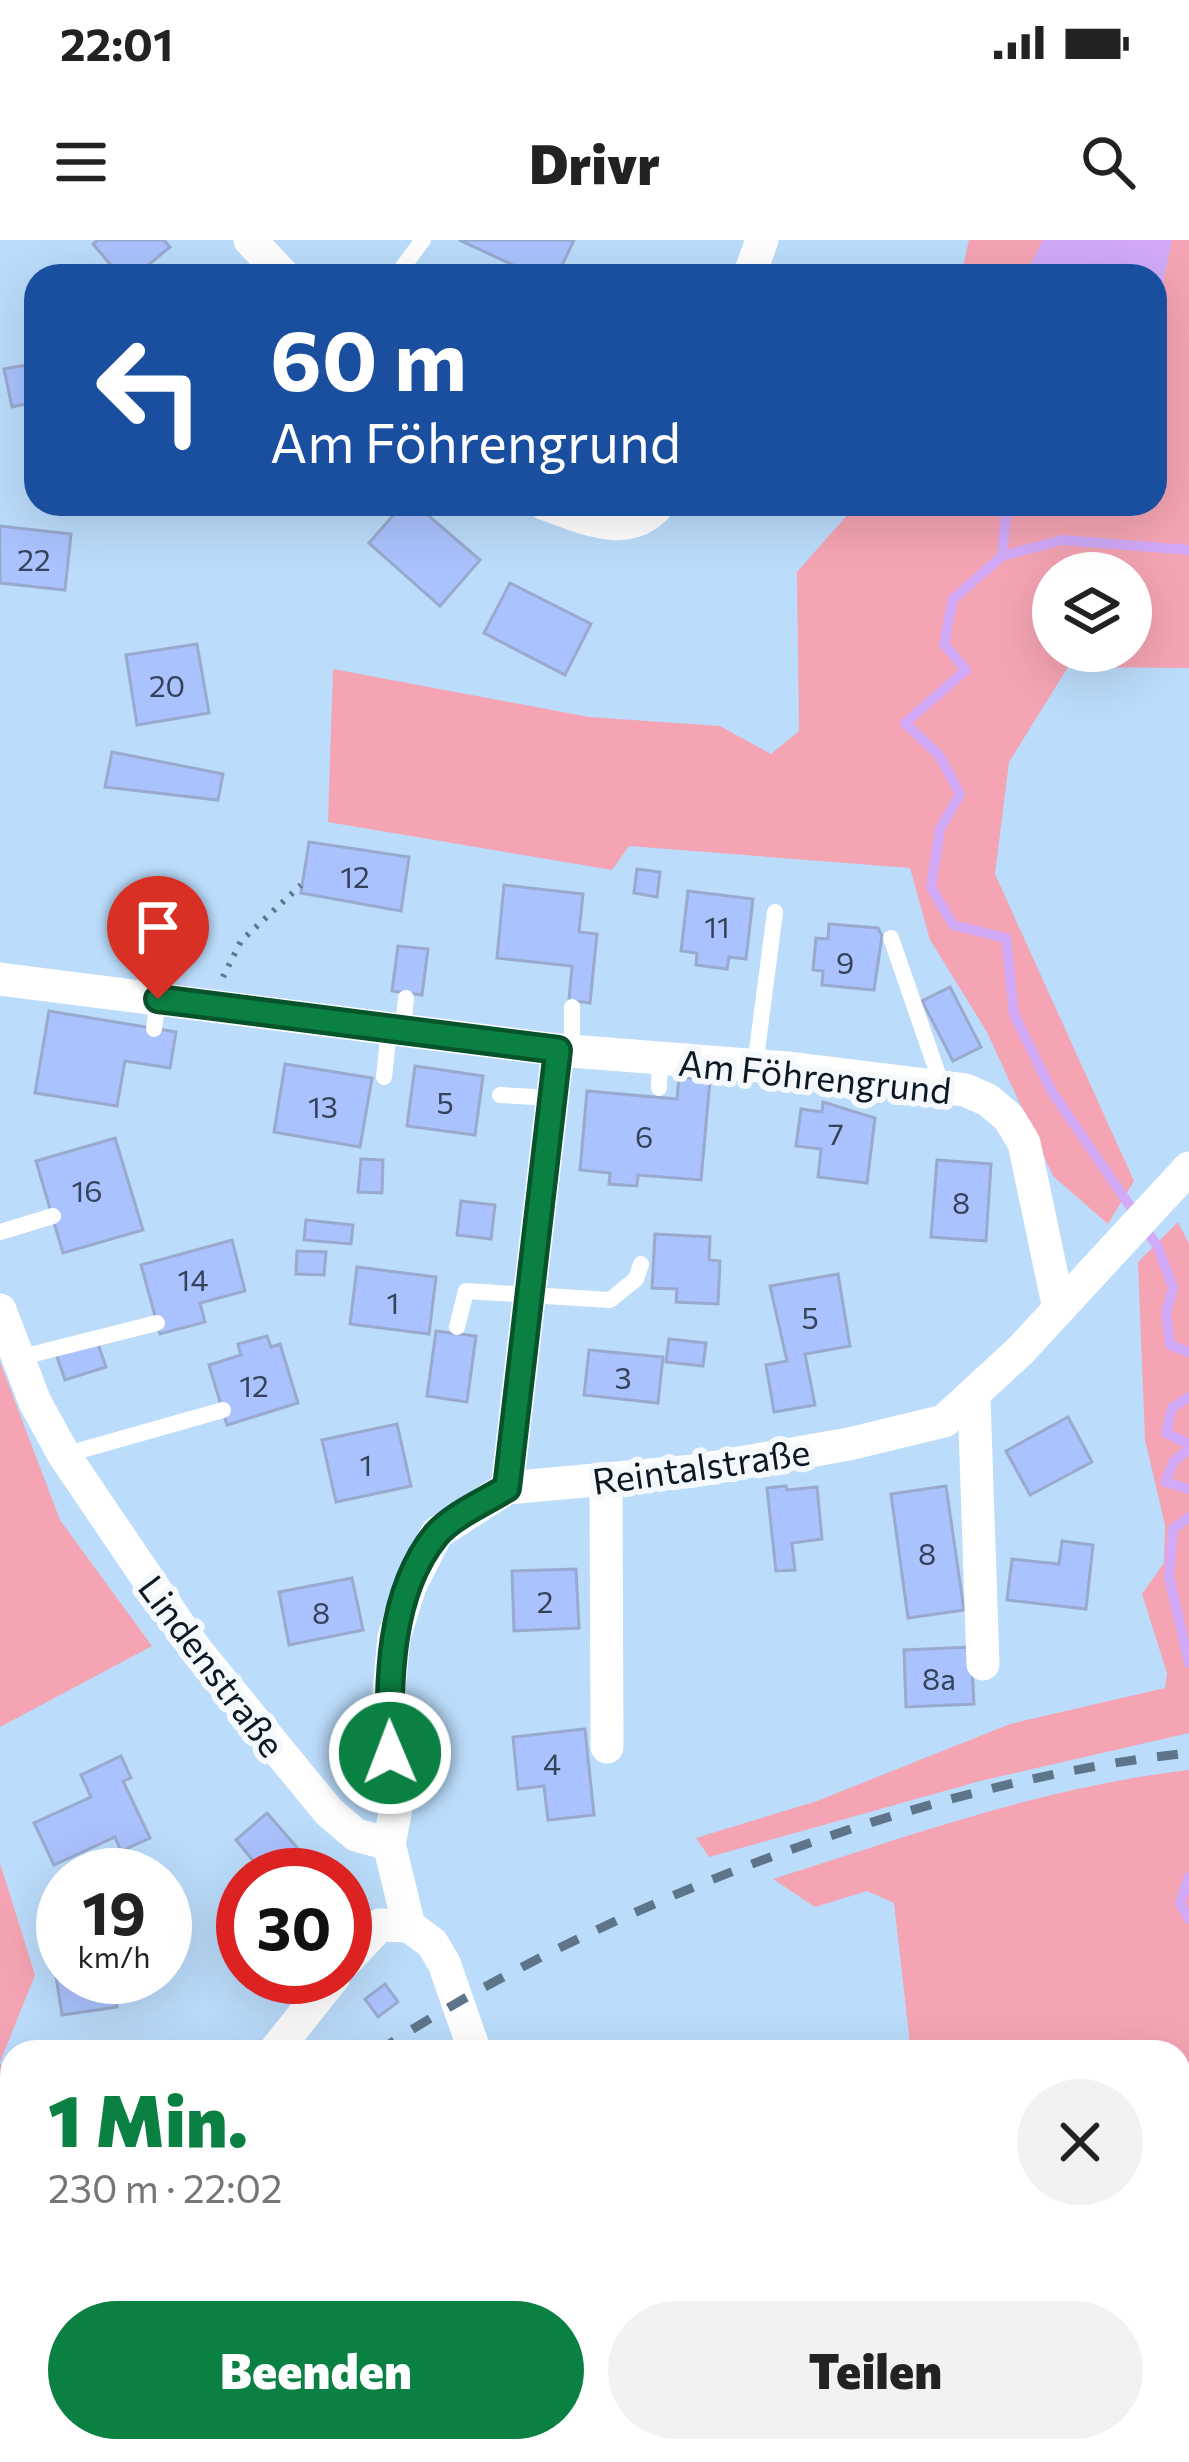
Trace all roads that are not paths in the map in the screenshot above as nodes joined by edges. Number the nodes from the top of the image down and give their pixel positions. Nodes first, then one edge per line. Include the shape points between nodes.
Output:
1 (250, 240) edge
2 (273, 264) edge
3 (580, 516) edge
4 (649, 516) edge
5 (776, 912) dead end
6 (891, 938) dead end
7 (0, 979) edge
8 (572, 1007) dead end
9 (400, 1019) junction
10 (565, 1051) junction
11 (755, 1066) junction
12 (384, 1077) dead end
13 (942, 1087) junction
14 (500, 1095) dead end
15 (553, 1098) junction
16 (1189, 1168) edge
17 (52, 1216) dead end
18 (0, 1232) edge
19 (641, 1264) dead end
20 (526, 1297) junction
21 (1059, 1309) junction
22 (0, 1310) edge
23 (157, 1323) dead end
24 (457, 1327) dead end
25 (18, 1358) junction
26 (974, 1398) junction
27 (223, 1410) dead end
28 (64, 1455) junction
29 (606, 1479) junction
30 (507, 1488) junction
31 (983, 1664) dead end
32 (607, 1747) dead end
33 (389, 1844) junction
34 (409, 1926) junction
35 (372, 1933) edge
36 (312, 2004) edge
37 (284, 2040) edge
38 (471, 2040) edge

1 - 2 street
3 - 4 street via 610,526
5 - 11 lane
6 - 13 lane
7 - 9 street, Am Föhrengrund via 156,1014 216,1007
8 - 10 lane
9 - 10 street, Am Föhrengrund
9 - 12 lane
10 - 11 street, Am Föhrengrund via 660,1073
10 - 15 street
11 - 13 street, Am Föhrengrund
13 - 21 street, Am Föhrengrund via 988,1100 1024,1143
14 - 15 lane
15 - 20 street
16 - 21 street, Reintalstraße
17 - 18 lane
19 - 20 lane via 610,1300
20 - 24 lane via 466,1291
20 - 30 street
21 - 26 street, Reintalstraße
22 - 25 street, Lindenstraße
23 - 25 lane
25 - 28 street, Lindenstraße
26 - 29 street, Reintalstraße via 944,1421 849,1444
26 - 31 street
27 - 28 lane
28 - 33 street, Lindenstraße via 238,1707 329,1811 356,1835
29 - 30 street, Reintalstraße
29 - 32 street
30 - 33 street, Reintalstraße via 437,1533 410,1586 389,1691 396,1808
33 - 34 street
34 - 35 street via 380,1925
34 - 38 street via 444,1963
36 - 37 street

